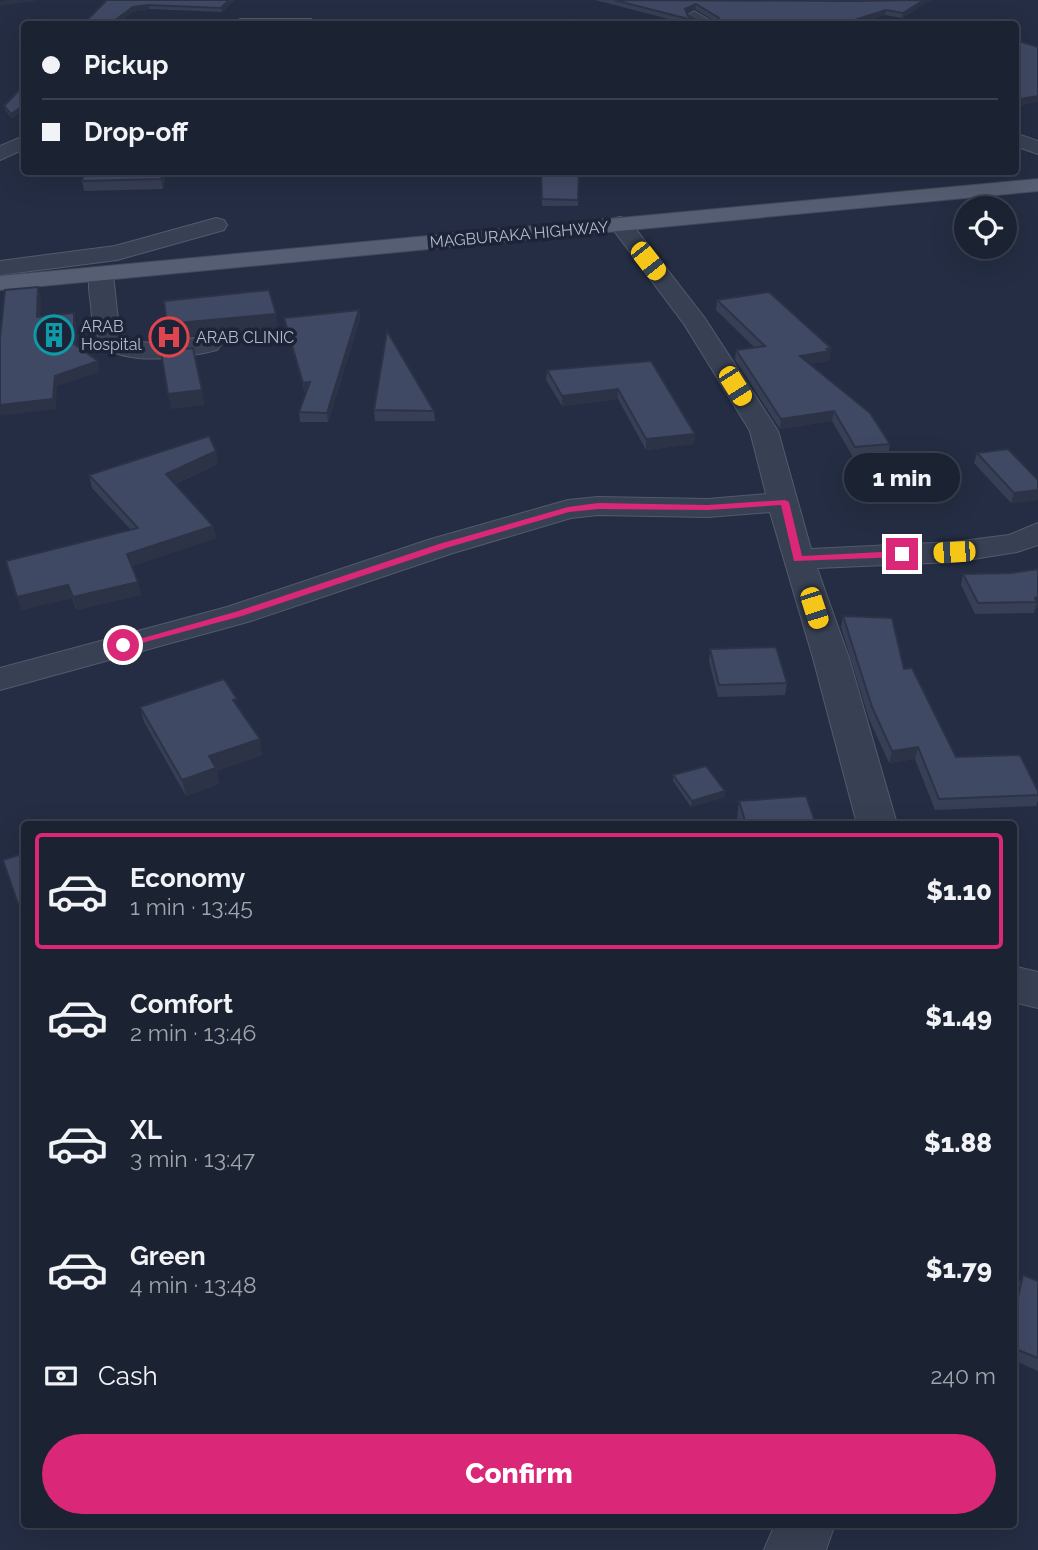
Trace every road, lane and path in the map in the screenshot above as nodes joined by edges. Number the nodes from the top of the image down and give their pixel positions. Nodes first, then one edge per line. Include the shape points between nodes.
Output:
1 (1019, 141) edge
2 (21, 144) edge
3 (1038, 148) edge
4 (0, 154) edge
5 (1038, 185) edge
6 (620, 224) junction
7 (216, 225) dead end
8 (0, 268) edge
9 (101, 274) junction
10 (0, 283) edge
11 (208, 345) edge
12 (785, 502) junction
13 (1038, 532) edge
14 (798, 559) junction
15 (0, 679) edge
16 (876, 821) edge
17 (1017, 985) edge
18 (1038, 990) edge
19 (803, 1528) edge
20 (795, 1550) edge

1 - 3 street
2 - 4 street
5 - 6 main road, MAGBURAKA HIGHWAY
6 - 9 main road, MAGBURAKA HIGHWAY
6 - 12 street via 695,322 764,431
7 - 8 street via 117,253
9 - 10 main road, MAGBURAKA HIGHWAY
9 - 11 street via 109,334 125,349
12 - 14 street
12 - 15 street via 708,508 568,509 239,614
13 - 14 street via 1017,543 965,550
14 - 16 street
17 - 18 street
19 - 20 street

